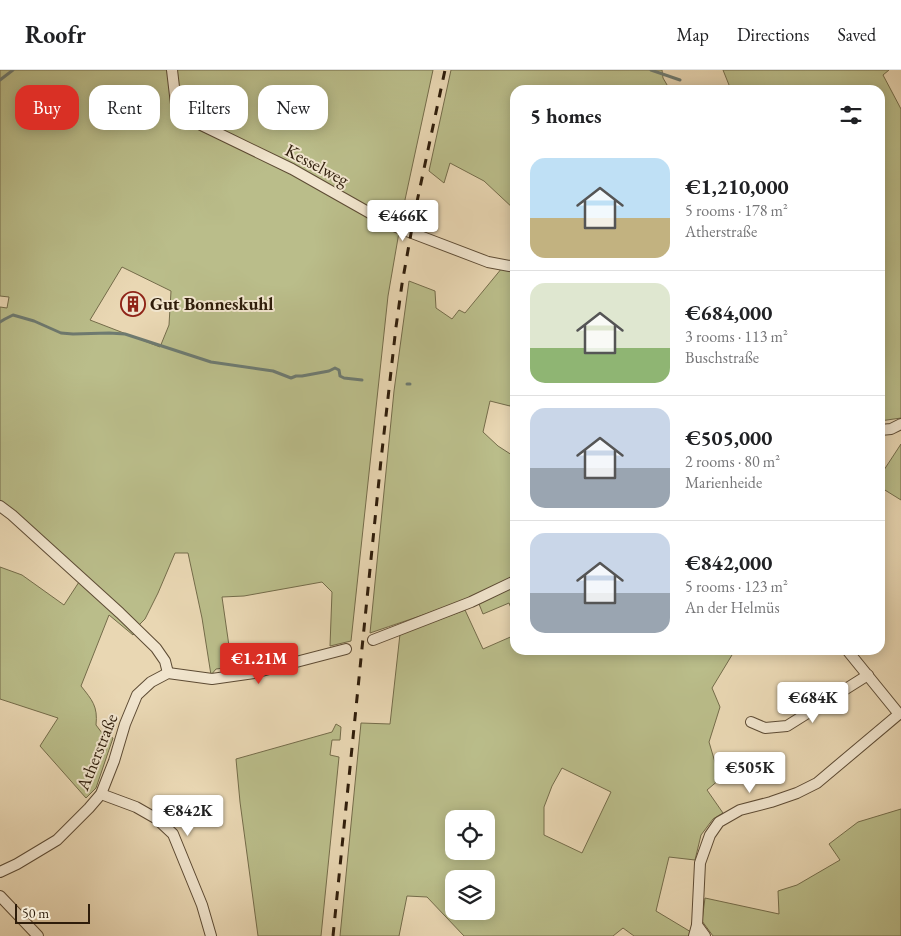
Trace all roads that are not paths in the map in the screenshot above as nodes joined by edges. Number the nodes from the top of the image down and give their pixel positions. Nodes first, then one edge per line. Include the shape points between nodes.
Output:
1 (172, 70) edge
2 (510, 266) edge
3 (901, 424) edge
4 (885, 430) edge
5 (0, 506) edge
6 (510, 583) edge
7 (372, 640) dead end
8 (346, 649) dead end
9 (851, 655) edge
10 (168, 672) junction
11 (868, 675) junction
12 (900, 714) edge
13 (751, 722) dead end
14 (101, 794) junction
15 (0, 872) edge
16 (0, 896) edge
17 (697, 925) junction
18 (38, 936) edge
19 (211, 936) edge
20 (694, 936) edge
21 (705, 936) edge

1 - 2 street, Kesselweg via 176,104 192,121 292,169 391,225 488,262
3 - 4 street
5 - 10 street via 156,648
6 - 7 street
8 - 10 street via 254,673 212,679
9 - 11 street
10 - 14 street, Atherstraße via 137,695
11 - 12 street
11 - 13 street via 787,726 765,728
12 - 17 street via 817,783 797,793 740,810 719,822 710,835 700,864
14 - 15 street, Atherstraße via 58,840
14 - 19 street via 150,815 173,834
16 - 18 street
17 - 20 street
17 - 21 street

